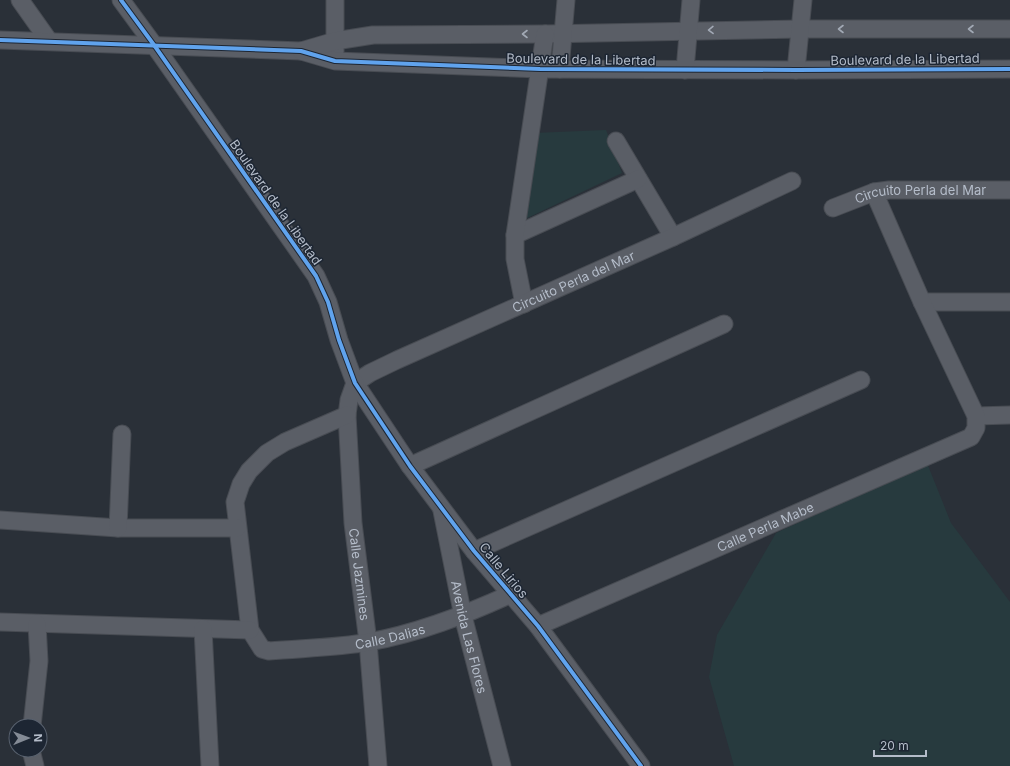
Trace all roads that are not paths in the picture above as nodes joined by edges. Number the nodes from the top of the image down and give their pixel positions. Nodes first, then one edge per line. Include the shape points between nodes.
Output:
1 (20, 0) edge
2 (121, 0) edge
3 (335, 0) edge
4 (566, 0) edge
5 (691, 0) edge
6 (803, 0) edge
7 (800, 29) junction
8 (1010, 29) edge
9 (688, 30) junction
10 (546, 34) junction
11 (563, 34) junction
12 (0, 40) edge
13 (49, 41) junction
14 (335, 41) junction
15 (154, 45) junction
16 (301, 51) junction
17 (335, 61) junction
18 (1010, 68) edge
19 (540, 69) junction
20 (560, 69) junction
21 (685, 70) junction
22 (796, 70) junction
23 (616, 142) dead end
24 (638, 179) junction
25 (792, 181) dead end
26 (1010, 190) edge
27 (874, 192) junction
28 (833, 208) dead end
29 (515, 235) junction
30 (673, 238) junction
31 (922, 302) junction
32 (1010, 302) edge
33 (524, 304) junction
34 (724, 324) dead end
35 (861, 380) dead end
36 (355, 383) junction
37 (347, 415) junction
38 (1010, 415) edge
39 (976, 416) junction
40 (122, 434) dead end
41 (410, 466) junction
42 (441, 507) junction
43 (0, 520) edge
44 (118, 528) junction
45 (237, 528) junction
46 (474, 551) junction
47 (511, 594) junction
48 (463, 616) junction
49 (0, 622) edge
50 (37, 624) junction
51 (538, 626) junction
52 (203, 629) junction
53 (250, 630) junction
54 (368, 642) junction
55 (33, 718) edge
56 (210, 766) edge
57 (378, 766) edge
58 (502, 766) edge
59 (641, 766) edge

1 - 13 street
2 - 15 street, Boulevard de la Libertad
3 - 14 street
4 - 11 street
5 - 9 street
6 - 7 street
8 -> 7 street, Boulevard de la Libertad
7 -> 9 street, Boulevard de la Libertad
7 - 22 street
9 - 11 street, Boulevard de la Libertad
9 - 21 street
10 - 11 street, Boulevard de la Libertad
10 -> 14 street, Boulevard de la Libertad via 372,35
10 - 19 street
11 - 20 street
12 - 13 street, Boulevard de la Libertad
13 - 15 street, Boulevard de la Libertad
14 - 16 street, Boulevard de la Libertad
14 - 17 street
15 - 16 street, Boulevard de la Libertad
15 - 36 street, Boulevard de la Libertad via 316,276 328,302
16 - 17 street, Boulevard de la Libertad
17 - 19 street, Boulevard de la Libertad
18 - 22 street, Boulevard de la Libertad
19 - 20 street, Boulevard de la Libertad
19 - 29 street
20 - 21 street, Boulevard de la Libertad
21 - 22 street, Boulevard de la Libertad
23 - 24 street
24 - 29 street
24 - 30 street
25 - 30 street, Circuito Perla del Mar
26 - 27 street, Circuito Perla del Mar
27 - 28 street, Circuito Perla del Mar
27 - 31 street
29 - 33 street via 515,259
30 - 33 street, Circuito Perla del Mar
31 - 32 street
31 - 39 street
33 - 36 street, Circuito Perla del Mar via 370,373
34 - 41 street
35 - 46 street
36 - 37 street, Calle Jazmines
36 - 41 street, Calle Lirios
37 - 45 street via 285,442 267,453 249,471 234,502
37 - 54 street, Calle Jazmines via 353,524
38 - 39 street
39 - 51 street, Calle Perla Mabe via 976,428 971,437
40 - 44 street
41 - 42 street, Calle Lirios
42 - 46 street, Calle Lirios
42 - 48 street, Avenida Las Flores
43 - 44 street
44 - 45 street
45 - 53 street
46 - 47 street, Calle Lirios
47 - 48 street, Calle Dalias
47 - 51 street, Calle Lirios
48 - 54 street, Calle Dalias via 415,632
48 - 58 street, Avenida Las Flores
49 - 50 street
50 - 52 street
50 - 55 street via 39,661
51 - 59 street, Calle Lirios
52 - 53 street
52 - 56 street
53 - 54 street, Calle Dalias via 262,648 269,651
54 - 57 street, Calle Jazmines

